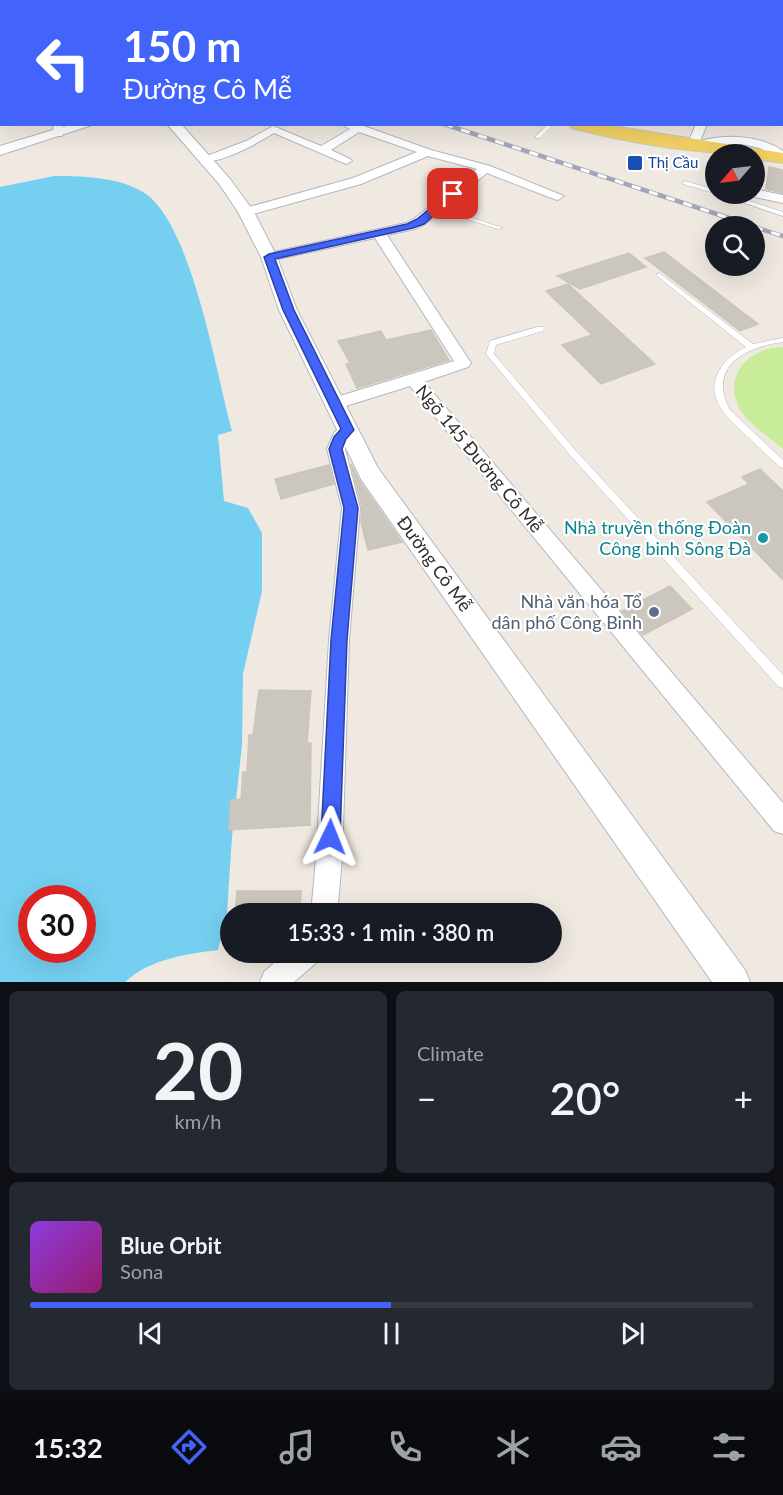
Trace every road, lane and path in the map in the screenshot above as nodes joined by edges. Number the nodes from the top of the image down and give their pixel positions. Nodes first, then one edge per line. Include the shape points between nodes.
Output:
1 (77, 126) edge
2 (175, 126) edge
3 (350, 126) edge
4 (550, 126) edge
5 (588, 126) edge
6 (701, 126) edge
7 (276, 127) edge
8 (58, 129) edge
9 (357, 129) junction
10 (538, 137) dead end
11 (696, 145) junction
12 (705, 146) edge
13 (0, 151) edge
14 (321, 151) junction
15 (427, 152) junction
16 (765, 155) edge
17 (783, 157) edge
18 (205, 159) junction
19 (346, 161) dead end
20 (486, 168) junction
21 (685, 183) dead end
22 (705, 189) edge
23 (558, 196) dead end
24 (765, 198) edge
25 (783, 199) edge
26 (764, 204) edge
27 (437, 207) junction
28 (246, 212) junction
29 (783, 214) edge
30 (500, 228) dead end
31 (379, 233) junction
32 (269, 257) junction
33 (659, 275) dead end
34 (540, 329) dead end
35 (783, 340) edge
36 (751, 347) junction
37 (413, 380) junction
38 (333, 404) junction
39 (347, 430) junction
40 (783, 465) edge
41 (783, 683) edge
42 (783, 822) edge
43 (325, 903) edge
44 (295, 963) edge
45 (274, 982) edge
46 (733, 982) edge

1 - 8 street
2 - 18 street, Đường Cô Mễ
3 - 9 street
4 - 10 lane
5 - 11 main road
6 - 11 street
7 - 14 street
7 - 18 street via 250,143
8 - 13 street
9 - 14 street
9 - 15 street
11 - 12 main road
11 - 17 street via 717,139 747,142 769,147
14 - 19 street
15 - 20 street
15 - 28 street via 357,181
16 - 17 main road
18 - 28 street, Đường Cô Mễ
20 - 23 street
20 - 27 street
21 - 22 lane
24 - 25 street
26 - 29 lane
27 - 30 lane
27 - 31 street via 420,222
28 - 32 street, Đường Cô Mễ
31 - 32 street
31 - 37 street via 462,363
32 - 38 street, Đường Cô Mễ via 288,310
33 - 36 lane
34 - 41 lane via 494,343 490,354 573,453
35 - 36 lane
36 - 40 lane via 729,364 718,386 719,394 735,422
37 - 38 street, Ngõ 145 Đường Cô Mễ
37 - 42 street, Ngõ 145 Đường Cô Mễ
38 - 39 street, Đường Cô Mễ
39 - 43 street via 336,449 351,508 339,640
39 - 46 street, Đường Cô Mễ via 369,473
44 - 45 street

